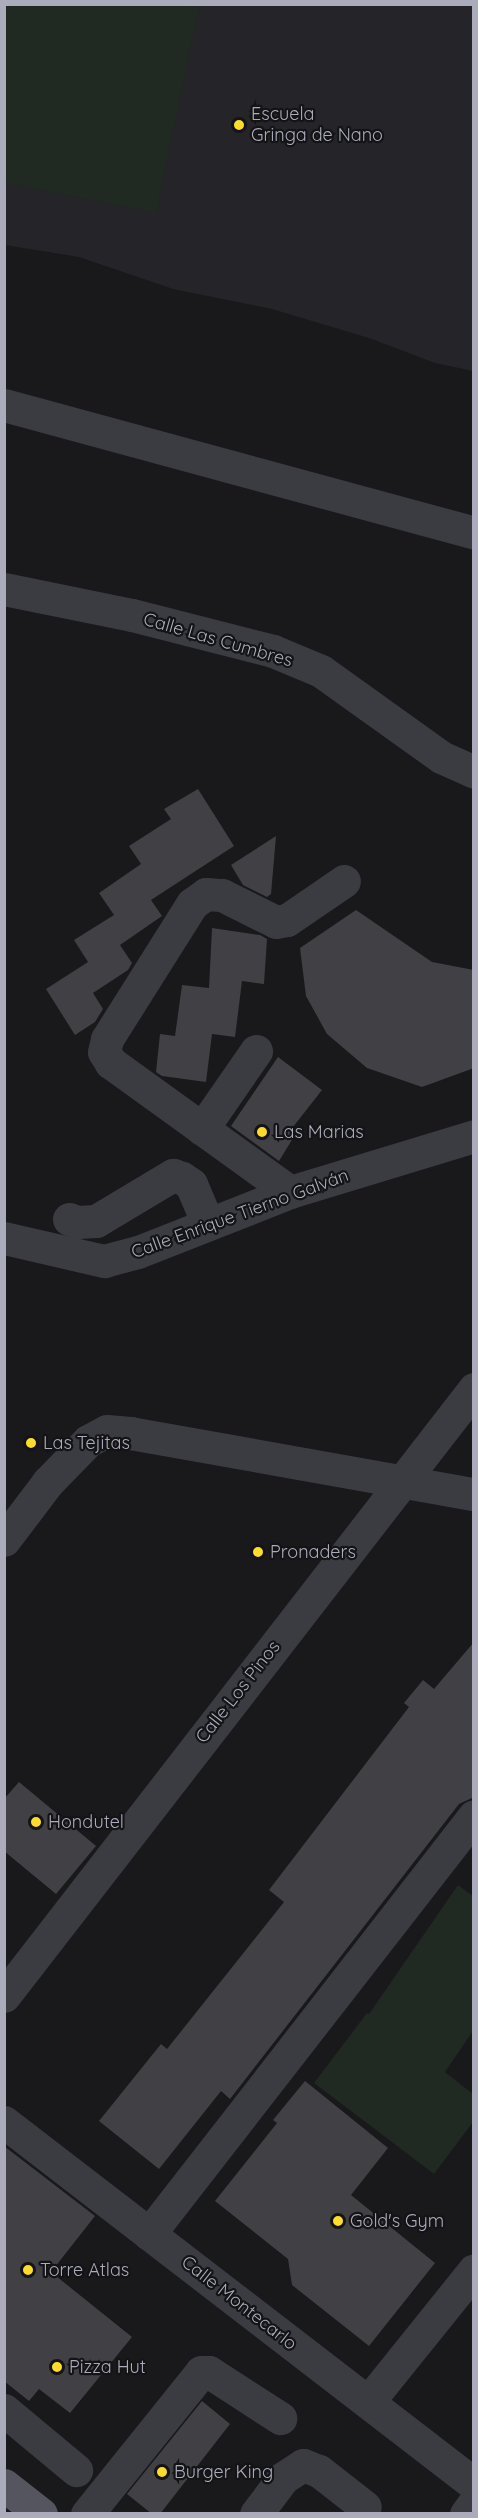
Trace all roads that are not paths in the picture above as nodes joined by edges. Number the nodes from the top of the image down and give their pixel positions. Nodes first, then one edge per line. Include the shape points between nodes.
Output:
1 (4, 405) edge
2 (474, 533) edge
3 (4, 589) edge
4 (474, 772) edge
5 (344, 881) dead end
6 (256, 1051) dead end
7 (202, 1129) junction
8 (474, 1137) edge
9 (290, 1192) junction
10 (69, 1219) dead end
11 (208, 1224) junction
12 (4, 1238) edge
13 (474, 1389) edge
14 (402, 1480) junction
15 (474, 1494) edge
16 (4, 1540) edge
17 (474, 1816) edge
18 (4, 1996) edge
19 (4, 2122) edge
20 (149, 2234) junction
21 (474, 2270) edge
22 (368, 2402) junction
23 (4, 2410) edge
24 (280, 2418) dead end
25 (76, 2470) dead end
26 (474, 2484) edge
27 (4, 2485) edge
28 (474, 2503) edge
29 (365, 2507) dead end
30 (41, 2514) edge
31 (87, 2514) edge
32 (256, 2514) edge
33 (465, 2514) edge

1 - 2 street
3 - 4 street, Calle Las Cumbres via 132,615 273,651 321,671 441,757
5 - 7 street via 287,920 276,922 222,895 206,894 192,904 107,1039 104,1052 111,1063
6 - 7 street
7 - 9 street
8 - 9 street, Calle Enrique Tierno Galván
9 - 11 street, Calle Enrique Tierno Galván
10 - 11 street via 96,1221 173,1175 191,1184
11 - 12 street, Calle Enrique Tierno Galván via 104,1261
13 - 14 street, Calle Los Pinos
14 - 15 street
14 - 16 street via 107,1431 88,1441 48,1482
14 - 18 street, Calle Los Pinos
17 - 20 street
19 - 20 street, Calle Montecarlo
20 - 22 street, Calle Montecarlo
21 - 22 street
22 - 26 street, Calle Montecarlo
23 - 25 street
24 - 31 street via 209,2372 201,2372
27 - 30 main road
28 - 33 street
29 - 32 street via 319,2470 303,2465 283,2478

